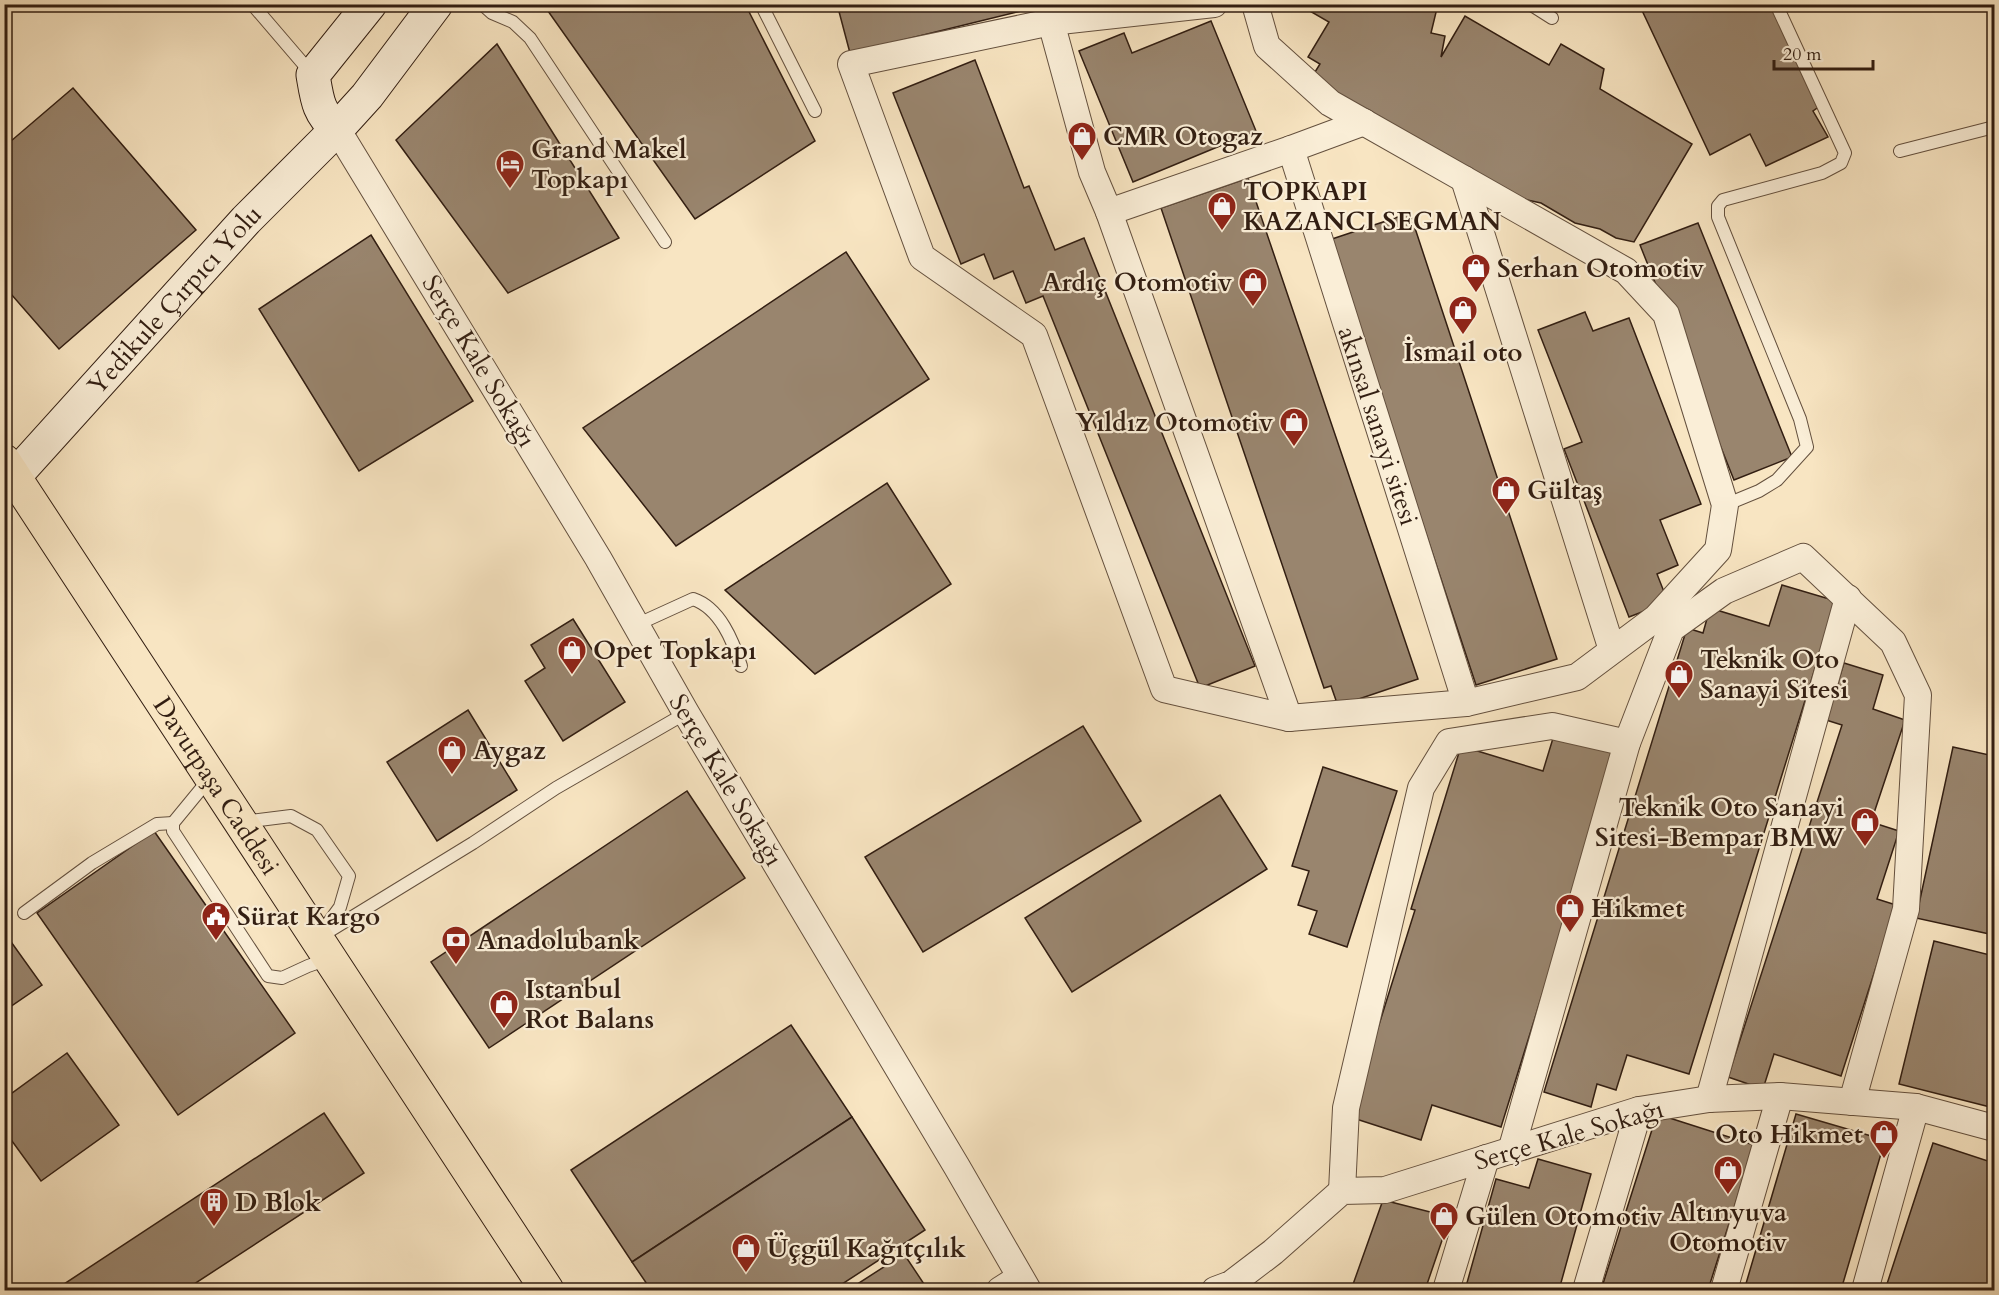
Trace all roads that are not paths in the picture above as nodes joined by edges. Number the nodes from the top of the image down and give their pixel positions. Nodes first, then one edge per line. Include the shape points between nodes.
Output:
1 (252, 4) edge
2 (370, 4) edge
3 (436, 4) edge
4 (482, 4) edge
5 (761, 4) edge
6 (1214, 4) edge
7 (1255, 4) edge
8 (1530, 4) edge
9 (1776, 4) edge
10 (1552, 18) dead end
11 (1051, 22) junction
12 (313, 75) junction
13 (814, 111) dead end
14 (1364, 122) junction
15 (1995, 127) edge
16 (338, 129) junction
17 (1291, 149) junction
18 (1900, 151) dead end
19 (1464, 179) junction
20 (1109, 212) junction
21 (665, 242) dead end
22 (8, 476) edge
23 (1725, 505) junction
24 (1848, 598) junction
25 (1670, 603) junction
26 (636, 625) junction
27 (1671, 629) junction
28 (1612, 650) junction
29 (741, 666) dead end
30 (1466, 703) junction
31 (686, 713) junction
32 (1289, 718) junction
33 (1628, 743) junction
34 (211, 777) junction
35 (173, 823) junction
36 (241, 823) junction
37 (24, 913) dead end
38 (323, 949) junction
39 (1780, 1096) junction
40 (1709, 1099) junction
41 (1852, 1102) junction
42 (1916, 1107) junction
43 (1639, 1110) junction
44 (1995, 1128) edge
45 (1510, 1150) junction
46 (1486, 1158) junction
47 (1342, 1191) junction
48 (1016, 1286) edge
49 (1228, 1288) edge
50 (547, 1290) edge
51 (1446, 1290) edge
52 (1586, 1290) edge
53 (1724, 1290) edge
54 (1865, 1290) edge

1 - 12 lane
2 - 12 street
3 - 16 street, Yedikule Çırpıcı Yolu
4 - 21 lane via 492,14 513,22 530,38
5 - 13 lane
6 - 11 street
7 - 14 street via 1267,46 1330,103
8 - 10 lane
9 - 23 lane via 1845,153 1841,163 1822,173 1723,200 1718,206 1718,217 1800,419 1807,447 1777,480
11 - 20 street via 1092,172
11 - 32 street via 851,64 922,257 1034,335 1164,689
12 - 16 street via 325,119
14 - 17 street
14 - 19 street
15 - 18 lane
16 - 22 street, Yedikule Çırpıcı Yolu via 246,220
16 - 26 street, Serçe Kale Sokağı
17 - 20 street
17 - 30 street, akınsal sanayi sitesi
19 - 23 street via 1626,271 1666,314
19 - 28 street
20 - 32 street
22 - 34 main road, Davutpaşa Caddesi
23 - 25 street via 1718,550
24 - 27 street via 1803,557 1724,591
24 - 40 street
24 - 41 street via 1893,642 1918,695 1906,909
25 - 27 street
25 - 28 street
26 - 29 lane via 693,599 704,603 725,628
26 - 31 street, Serçe Kale Sokağı
27 - 33 street
28 - 30 street via 1577,676
30 - 32 street
31 - 38 lane via 556,788
31 - 48 street, Serçe Kale Sokağı via 957,1167
33 - 45 street
33 - 47 street via 1552,726 1449,741 1421,788 1346,1108
34 - 35 lane
34 - 36 main road, Davutpaşa Caddesi
35 - 37 lane via 157,824 92,863
35 - 38 lane via 173,831 268,976 282,978 308,966
36 - 38 main road, Davutpaşa Caddesi
36 - 38 lane via 291,816 318,830 349,876
38 - 50 main road, Davutpaşa Caddesi
39 - 40 street, Serçe Kale Sokağı
39 - 41 street, Serçe Kale Sokağı
39 - 53 street
40 - 43 street, Serçe Kale Sokağı
41 - 42 street, Serçe Kale Sokağı
42 - 44 street, Serçe Kale Sokağı
42 - 54 street
43 - 45 street, Serçe Kale Sokağı
43 - 52 street
45 - 46 street, Serçe Kale Sokağı
46 - 47 street, Serçe Kale Sokağı via 1385,1190
46 - 51 street
47 - 49 street

